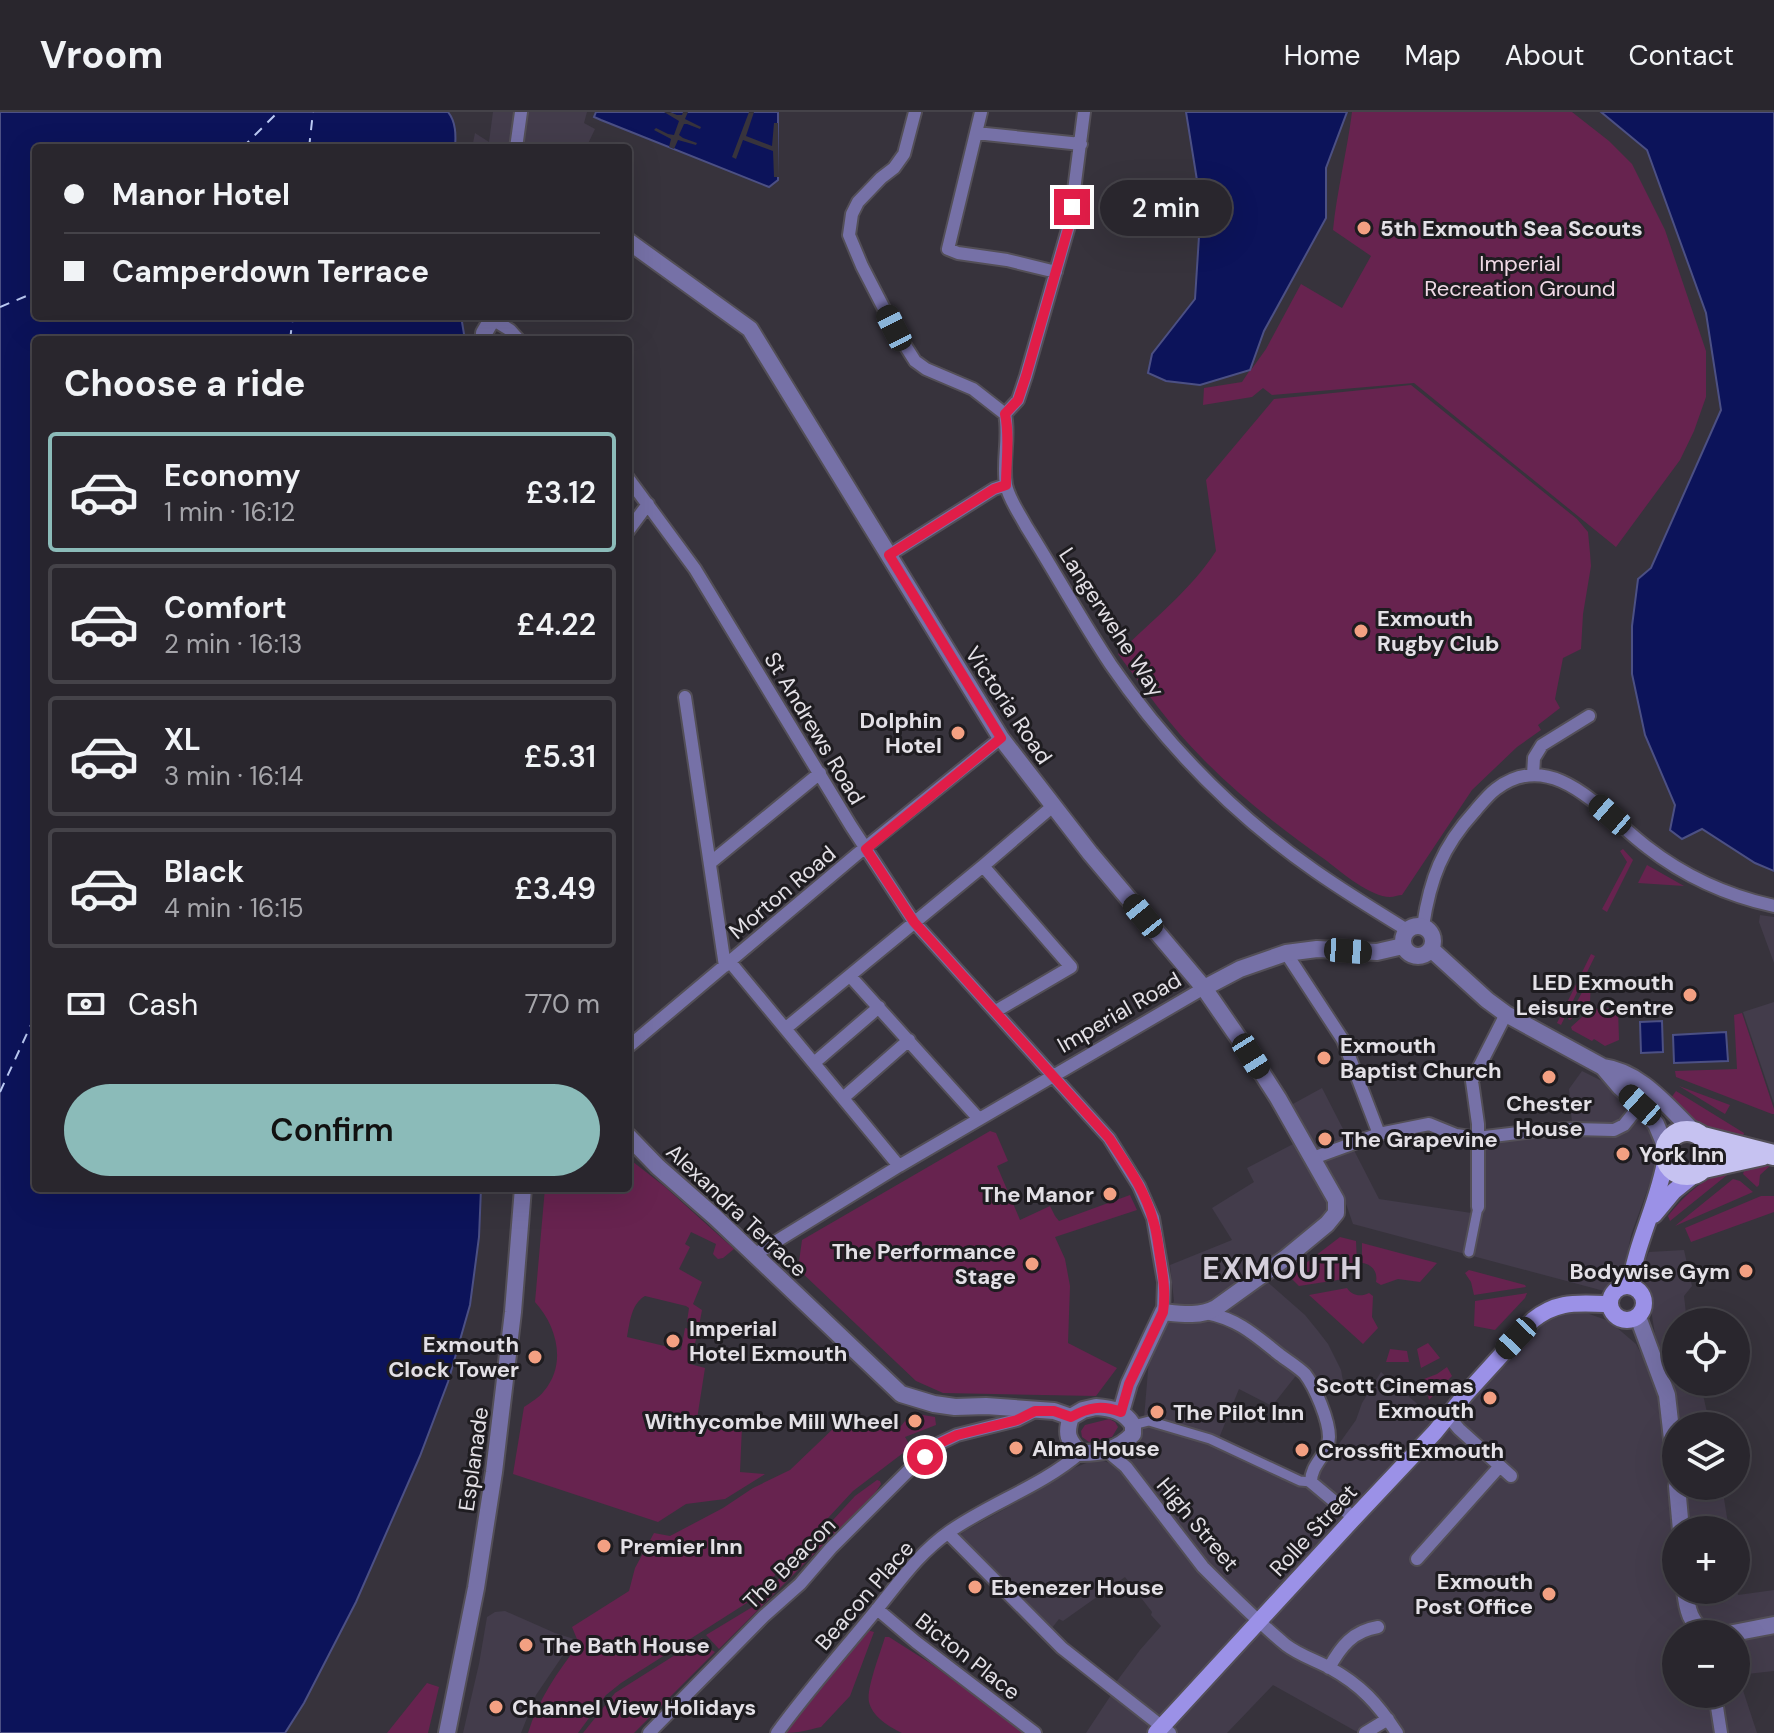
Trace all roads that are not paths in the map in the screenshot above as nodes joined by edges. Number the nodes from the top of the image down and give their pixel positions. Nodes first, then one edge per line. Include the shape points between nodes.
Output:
1 (521, 112) edge
2 (915, 112) edge
3 (981, 112) edge
4 (1084, 112) edge
5 (976, 133) junction
6 (517, 144) edge
7 (1081, 144) junction
8 (632, 244) edge
9 (1056, 272) junction
10 (496, 320) edge
11 (515, 336) edge
12 (1005, 414) junction
13 (632, 483) edge
14 (1006, 485) junction
15 (648, 504) junction
16 (632, 526) edge
17 (889, 555) junction
18 (685, 697) dead end
19 (1589, 716) dead end
20 (1001, 738) junction
21 (820, 773) junction
22 (1533, 775) junction
23 (1053, 806) junction
24 (866, 849) junction
25 (710, 863) junction
26 (983, 866) junction
27 (1774, 906) edge
28 (914, 922) junction
29 (1411, 934) junction
30 (1431, 949) junction
31 (1286, 953) junction
32 (728, 964) junction
33 (850, 976) junction
34 (1204, 988) junction
35 (879, 1007) junction
36 (996, 1011) junction
37 (1506, 1014) junction
38 (786, 1028) junction
39 (909, 1040) junction
40 (632, 1044) edge
41 (814, 1063) junction
42 (1603, 1067) junction
43 (1053, 1076) junction
44 (843, 1098) junction
45 (1640, 1105) junction
46 (979, 1119) junction
47 (1379, 1134) junction
48 (1698, 1134) junction
49 (1477, 1138) junction
50 (632, 1140) edge
51 (1666, 1153) junction
52 (1771, 1155) edge
53 (1313, 1158) junction
54 (899, 1166) junction
55 (1699, 1171) junction
56 (523, 1192) edge
57 (1478, 1207) joint
58 (1649, 1222) junction
59 (1469, 1252) dead end
60 (754, 1255) junction
61 (1630, 1286) junction
62 (1610, 1304) junction
63 (1163, 1312) junction
64 (1206, 1313) junction
65 (1638, 1317) junction
66 (1035, 1411) junction
67 (1121, 1412) junction
68 (1669, 1412) edge
69 (1448, 1416) junction
70 (1071, 1417) junction
71 (1133, 1425) junction
72 (1107, 1451) junction
73 (1080, 1453) junction
74 (1500, 1466) junction
75 (1511, 1476) dead end
76 (1311, 1482) junction
77 (1354, 1518) junction
78 (948, 1533) junction
79 (1417, 1559) dead end
80 (877, 1609) junction
81 (1259, 1621) junction
82 (1774, 1625) edge
83 (1378, 1627) dead end
84 (1750, 1630) edge
85 (1329, 1668) junction
86 (1717, 1708) edge
87 (1388, 1719) junction
88 (1163, 1731) edge
89 (447, 1733) edge
90 (649, 1733) edge
91 (777, 1733) edge
92 (1035, 1733) edge
93 (1365, 1733) edge
94 (1397, 1733) edge
95 (1721, 1733) edge

1 - 6 street
2 - 12 street via 904,154 858,202 849,235 915,361 973,389
3 - 5 street
4 - 7 street
5 - 7 street
5 - 9 street via 948,249
7 - 9 street via 1070,222
8 - 17 street, Victoria Road via 750,329
9 - 12 street via 1018,400
10 - 11 street
12 - 14 street, Langerwehe Way
13 - 15 street, St Andrews Road
14 - 17 street
14 - 29 street, Langerwehe Way via 1111,665 1170,741 1253,823
15 - 16 street
15 - 21 street, St Andrews Road via 695,569
17 - 20 street, Victoria Road
18 - 25 street
19 - 22 street via 1542,745
20 - 23 street, Victoria Road
20 - 24 street, Morton Road
21 - 24 street, St Andrews Road
21 - 25 street
22 - 27 street via 1575,787 1647,847 1697,878
22 - 29 street via 1495,790 1453,837
23 - 26 street
23 - 34 street, Victoria Road
24 - 28 street, St Andrews Road
24 - 32 street, Morton Road
25 - 32 street
26 - 28 street
26 - 36 street via 1071,967
28 - 33 street
28 - 36 street, St Andrews Road
29 - 30 street via 1429,930
29 - 30 street via 1411,955
29 - 31 street, Imperial Road via 1377,952
30 - 37 street
31 - 34 street, Imperial Road
31 - 47 street via 1343,1040
32 - 38 street
32 - 40 street, Morton Road
33 - 35 street
33 - 38 street
34 - 43 street, Imperial Road
34 - 53 street, Victoria Road
35 - 39 street
35 - 41 street
36 - 43 street, St Andrews Road
37 - 42 street
37 - 49 street via 1472,1081
38 - 41 street
39 - 44 street
39 - 46 street
41 - 44 street
42 - 45 street
42 - 48 street via 1644,1085
43 - 46 street, Imperial Road
43 - 63 street, St Andrews Road via 1109,1138 1139,1186 1153,1218 1164,1282
44 - 54 street
45 - 49 street via 1614,1130
45 - 51 street via 1656,1124
46 - 54 street, Imperial Road
47 - 49 street via 1429,1124
47 - 53 street
48 - 51 highway via 1675,1134
48 - 52 highway
48 - 55 highway via 1710,1152
49 - 57 street
50 - 60 street, Alexandra Terrace
51 - 55 highway via 1676,1172
51 - 58 main road
52 - 55 highway
53 - 64 street, Victoria Road via 1336,1200 1336,1213 1287,1257
54 - 60 street, Imperial Road
55 - 58 main road
56 - 89 street, Esplanade via 498,1442
57 - 59 street
58 - 61 main road
60 - 66 street, Alexandra Terrace via 901,1394 955,1407
61 - 62 main road via 1616,1290
61 - 65 main road via 1645,1302
62 - 65 main road via 1623,1320
62 - 69 main road, Rolle Street via 1576,1302 1539,1315
63 - 64 street
63 - 67 street
64 - 76 street via 1242,1325 1304,1373 1329,1429
65 - 68 street
66 - 70 street, Alexandra Terrace
66 - 90 street, The Beacon via 940,1443
67 - 70 street via 1096,1407
67 - 71 street
69 - 74 street
69 - 77 main road, Rolle Street
70 - 73 street via 1067,1430
71 - 72 street via 1126,1442
71 - 76 street via 1149,1421 1210,1439
72 - 73 street
72 - 81 street, High Street via 1126,1467 1203,1567
73 - 78 street, Beacon Place
74 - 75 street
74 - 79 street
76 - 77 street
77 - 81 main road, Rolle Street
78 - 80 street, Beacon Place via 910,1566
78 - 88 street via 1062,1648
80 - 91 street, Beacon Place
80 - 92 street, Bicton Place
81 - 85 street, High Street via 1297,1653
81 - 88 main road, Rolle Street
82 - 84 street
83 - 85 street via 1347,1641
85 - 87 street, High Street via 1365,1692
86 - 95 street
87 - 93 street
87 - 94 street, High Street

